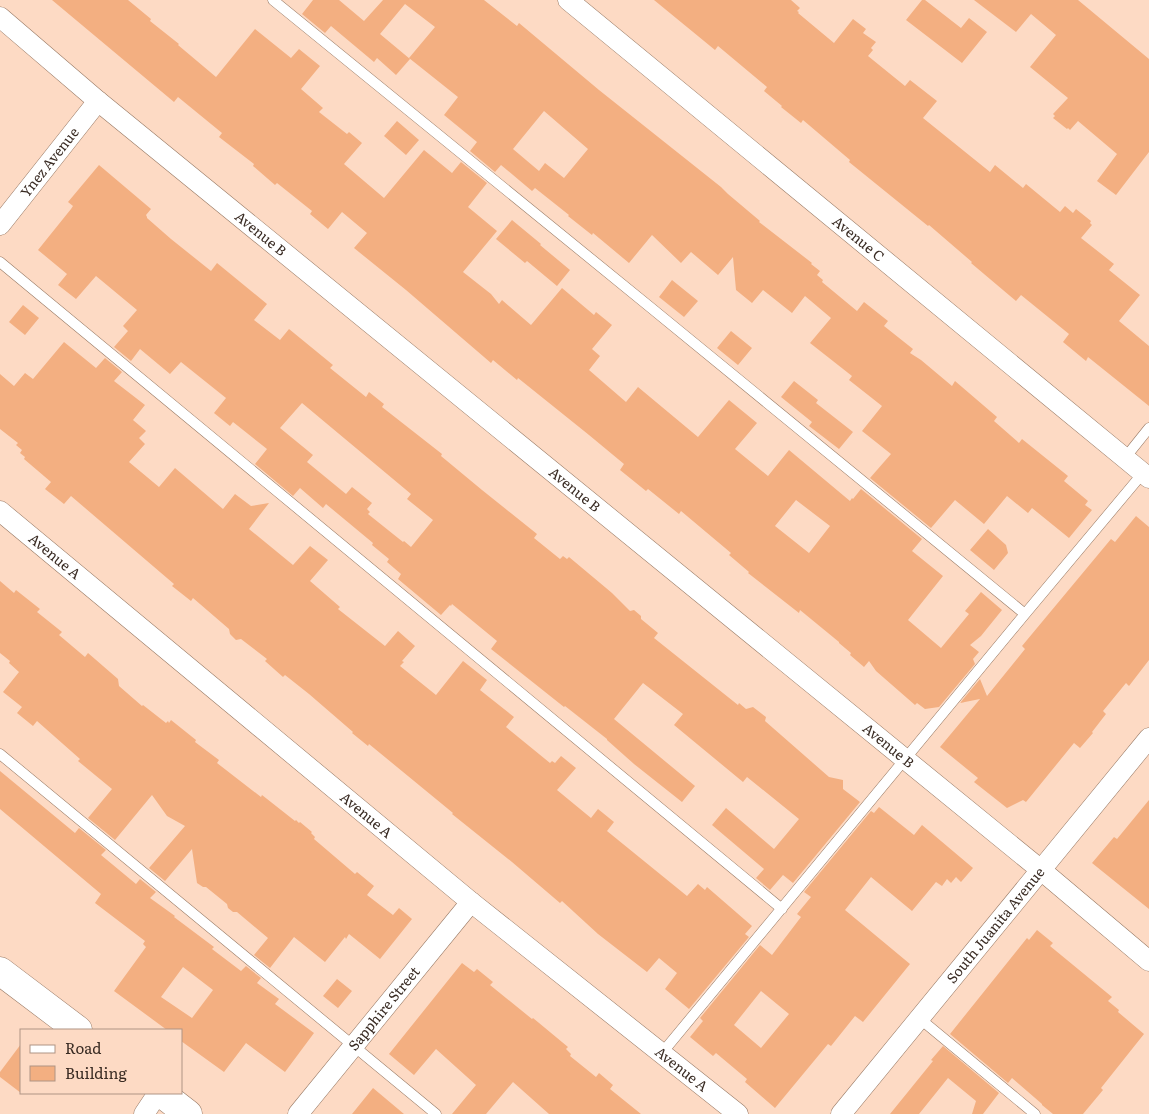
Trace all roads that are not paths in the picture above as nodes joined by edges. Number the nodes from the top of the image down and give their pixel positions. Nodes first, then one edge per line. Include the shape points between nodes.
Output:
1 (273, 0) edge
2 (568, 0) edge
3 (0, 17) edge
4 (98, 100) junction
5 (0, 225) edge
6 (0, 262) edge
7 (1149, 428) edge
8 (1124, 458) junction
9 (1146, 476) edge
10 (0, 511) edge
11 (1025, 614) junction
12 (1149, 738) edge
13 (0, 754) edge
14 (905, 760) junction
15 (1041, 870) junction
16 (471, 902) junction
17 (782, 909) junction
18 (1149, 961) edge
19 (0, 971) edge
20 (919, 1018) junction
21 (77, 1029) edge
22 (353, 1047) junction
23 (662, 1053) junction
24 (159, 1094) edge
25 (161, 1094) edge
26 (144, 1114) edge
27 (188, 1114) edge
28 (298, 1114) edge
29 (436, 1114) edge
30 (738, 1114) edge
31 (842, 1114) edge
32 (1035, 1114) edge

1 - 11 lane
2 - 8 street, Avenue C
3 - 4 street, Avenue B
4 - 5 street, Ynez Avenue
4 - 14 street, Avenue B
6 - 17 lane
7 - 8 lane
8 - 9 street, Avenue C
9 - 11 lane
10 - 16 street, Avenue A
11 - 14 lane
12 - 15 street, South Juanita Avenue
13 - 22 lane
14 - 15 street, Avenue B
14 - 17 lane
15 - 18 street, Avenue B
15 - 20 street, South Juanita Avenue
16 - 22 street, Sapphire Street
16 - 23 street, Avenue A
17 - 23 lane
19 - 21 street
20 - 31 street, South Juanita Avenue
20 - 32 lane
22 - 28 street, Sapphire Street
22 - 29 lane
23 - 30 street, Avenue A
24 - 26 street
25 - 27 street

